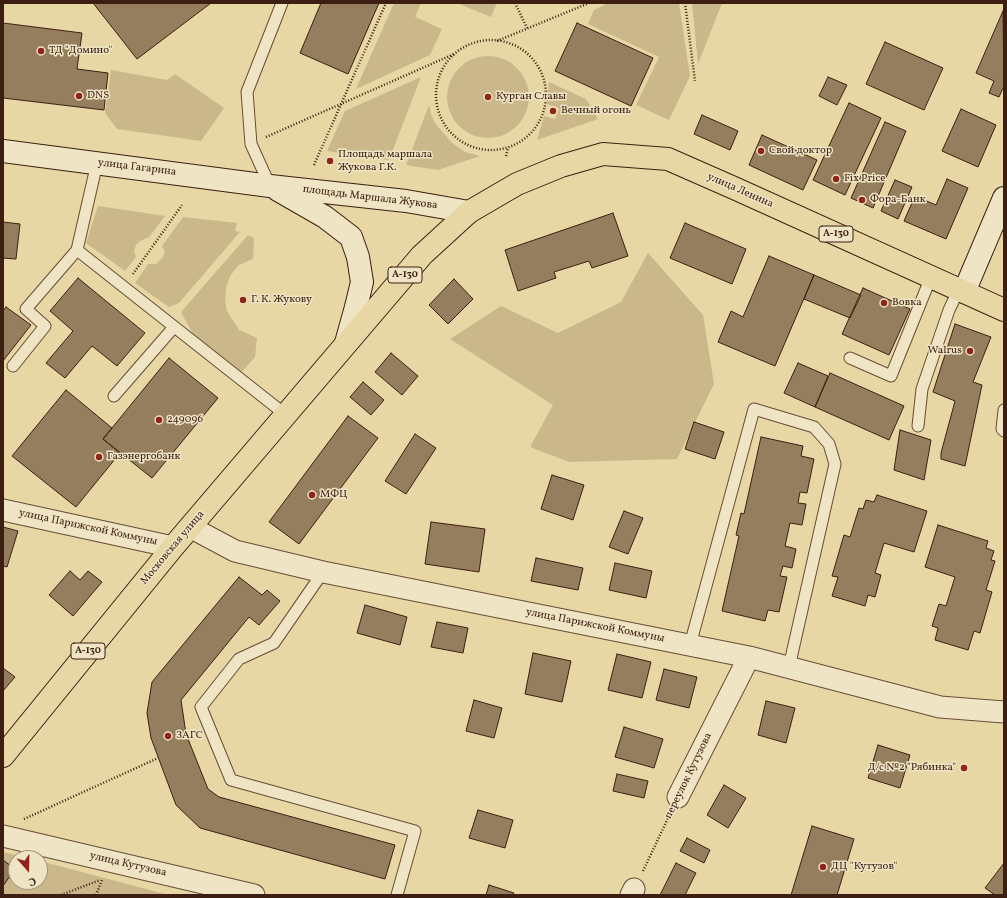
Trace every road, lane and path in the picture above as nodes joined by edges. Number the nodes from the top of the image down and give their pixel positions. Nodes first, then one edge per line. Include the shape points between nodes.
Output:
1 (282, 3) edge
2 (386, 3) edge
3 (515, 3) edge
4 (589, 3) edge
5 (685, 3) edge
6 (583, 4) edge
7 (527, 28) junction
8 (496, 41) junction
9 (456, 53) junction
10 (695, 81) dead end
11 (340, 104) junction
12 (251, 144) junction
13 (508, 148) junction
14 (3, 151) edge
15 (506, 156) dead end
16 (97, 163) junction
17 (314, 165) dead end
18 (270, 186) junction
19 (1004, 198) edge
20 (182, 205) dead end
21 (469, 212) junction
22 (77, 250) junction
23 (931, 277) junction
24 (124, 287) junction
25 (961, 290) junction
26 (1004, 310) edge
27 (174, 327) junction
28 (346, 343) junction
29 (850, 358) dead end
30 (13, 366) dead end
31 (114, 396) dead end
32 (1004, 410) edge
33 (286, 415) junction
34 (918, 426) dead end
35 (1004, 431) edge
36 (3, 510) edge
37 (190, 527) junction
38 (173, 547) junction
39 (323, 572) junction
40 (690, 645) junction
41 (749, 657) junction
42 (789, 667) junction
43 (1004, 712) edge
44 (3, 756) edge
45 (158, 758) dead end
46 (678, 798) joint
47 (10, 829) edge
48 (102, 879) dead end
49 (633, 892) edge
50 (61, 895) edge
51 (254, 895) edge
52 (397, 895) edge

1 - 12 lane via 247,92
2 - 11 path
3 - 7 path
4 - 6 path
5 - 10 path
6 - 7 path
7 - 8 path
8 - 9 path via 472,43
8 - 13 path via 507,42 523,50 535,62 543,78 546,95 544,112 536,127 524,140
9 - 11 path
9 - 13 path via 443,67 437,85 436,104 442,122 454,137 471,147 489,150
11 - 12 path
11 - 17 path
12 - 18 lane
13 - 15 path
14 - 16 main road, улица Гагарина
16 - 18 main road, улица Гагарина
16 - 22 lane
18 - 21 main road, площадь Маршала Жукова via 406,201
18 - 28 main road, площадь Маршала Жукова via 325,217 351,237 358,257 362,282
19 - 25 main road
20 - 24 path
21 - 23 main road, улица Ленина / А-130 via 517,184 561,166 603,154 668,159
21 - 28 main road, А-130 via 422,255
22 - 24 lane
22 - 30 lane via 26,309 45,326
23 - 25 main road, улица Ленина / А-130
23 - 29 lane via 891,376
24 - 27 lane
25 - 26 main road, улица Ленина / А-130
25 - 34 lane via 949,310 922,389
27 - 31 lane
27 - 33 lane
28 - 33 main road, Московская улица / А-130
32 - 35 lane
33 - 37 main road, Московская улица / А-130
36 - 38 street, улица Парижской Коммуны
37 - 38 main road, Московская улица / А-130
37 - 39 street, улица Парижской Коммуны via 234,551
38 - 44 main road, Московская улица / А-130
39 - 40 street, улица Парижской Коммуны
39 - 52 lane via 274,643 239,659 201,707 231,780 415,831
40 - 41 street, улица Парижской Коммуны
40 - 42 lane via 754,409 814,427 829,444 835,464
41 - 42 street, улица Парижской Коммуны
41 - 46 street, переулок Кутузова
42 - 43 street, улица Парижской Коммуны via 940,707
45 - 47 path
46 - 49 path, переулок Кутузова
47 - 51 street, улица Кутузова
48 - 50 path

